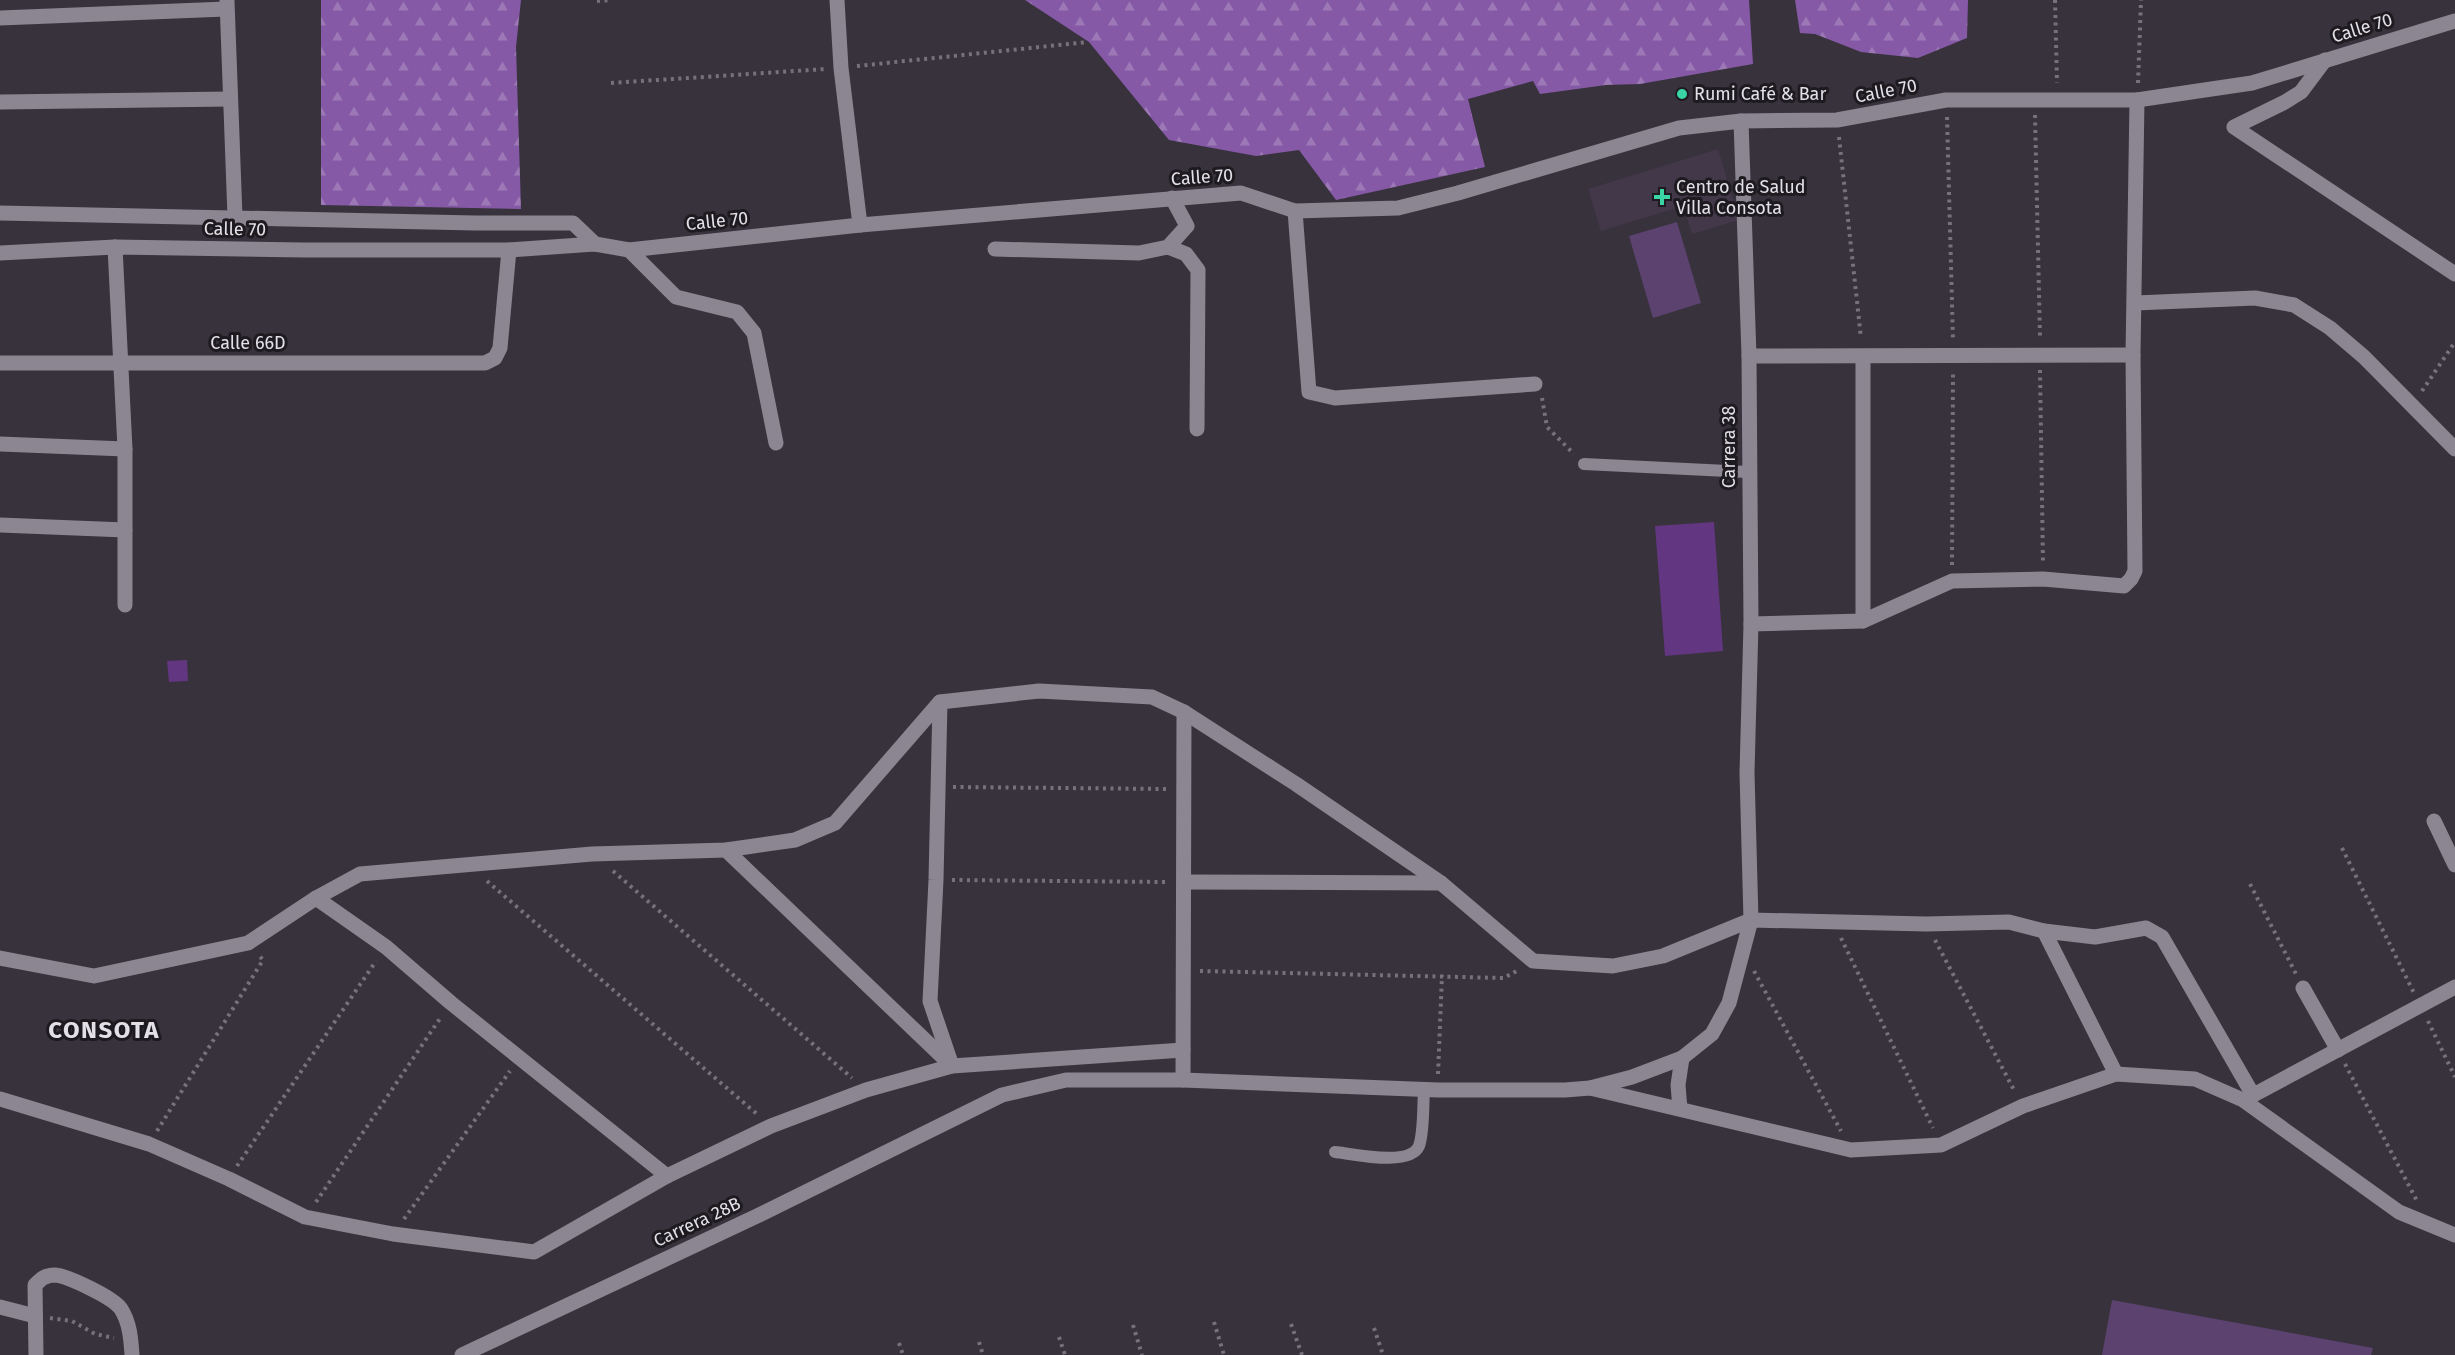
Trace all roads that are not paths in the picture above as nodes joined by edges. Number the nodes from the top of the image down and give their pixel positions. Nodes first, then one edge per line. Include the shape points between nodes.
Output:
1 (837, 0) edge
2 (226, 5) edge
3 (0, 18) edge
4 (2455, 21) edge
5 (2325, 60) junction
6 (230, 99) junction
7 (2137, 100) junction
8 (0, 102) edge
9 (1741, 121) junction
10 (1172, 198) junction
11 (1295, 211) junction
12 (0, 213) edge
13 (235, 217) junction
14 (860, 225) junction
15 (595, 244) junction
16 (115, 247) junction
17 (1168, 247) junction
18 (995, 249) dead end
19 (509, 250) junction
20 (629, 250) junction
21 (0, 253) edge
22 (2455, 274) edge
23 (2135, 303) junction
24 (2133, 355) junction
25 (1749, 356) junction
26 (1863, 357) junction
27 (119, 362) junction
28 (0, 363) edge
29 (1535, 384) road end
30 (1197, 429) dead end
31 (776, 442) dead end
32 (0, 444) edge
33 (124, 449) junction
34 (2455, 449) edge
35 (1584, 464) road end
36 (1748, 472) junction
37 (0, 525) edge
38 (125, 530) junction
39 (125, 605) dead end
40 (1863, 621) junction
41 (1751, 624) junction
42 (940, 702) junction
43 (1184, 712) junction
44 (2434, 821) dead end
45 (726, 850) junction
46 (2455, 865) edge
47 (1184, 882) junction
48 (1441, 883) junction
49 (316, 898) junction
50 (1751, 920) junction
51 (2044, 931) junction
52 (0, 958) edge
53 (2455, 987) edge
54 (2303, 988) road end
55 (1183, 1050) junction
56 (2338, 1050) junction
57 (1682, 1058) junction
58 (952, 1066) junction
59 (2116, 1074) junction
60 (1184, 1080) junction
61 (1590, 1088) junction
62 (1431, 1090) junction
63 (2248, 1098) junction
64 (0, 1099) edge
65 (1680, 1109) junction
66 (1335, 1152) dead end
67 (667, 1176) junction
68 (2455, 1235) edge
69 (0, 1307) edge
70 (35, 1316) junction
71 (131, 1348) edge
72 (36, 1355) edge
73 (462, 1355) edge

1 - 14 street
2 - 3 street
2 - 6 street
4 - 5 street, Calle 70
5 - 7 street, Calle 70 via 2252,83
5 - 22 street via 2301,92 2234,127
6 - 8 street
6 - 13 street
7 - 9 street, Calle 70 via 1946,100 1837,120
7 - 23 street
9 - 11 street, Calle 70 via 1679,128 1398,208
9 - 25 street, Carrera 38
10 - 11 street, Calle 70 via 1241,193
10 - 14 street, Calle 70
10 - 17 street via 1187,226
11 - 29 street via 1309,392 1335,398
12 - 13 street
13 - 15 street via 573,223
14 - 20 street, Calle 70
15 - 19 street, Calle 70
15 - 20 street, Calle 70
16 - 19 street, Calle 70
16 - 21 street, Calle 70
16 - 27 street
17 - 18 street via 1139,253
17 - 30 street via 1186,254 1198,270
19 - 27 street, Calle 66D via 500,348 495,358 486,363
20 - 31 street via 676,297 737,312 754,333
23 - 24 street
23 - 34 street via 2255,298 2294,305 2330,328 2364,357
24 - 26 street
24 - 40 street via 2135,571 2124,586 2043,579 1952,581
25 - 26 street
25 - 36 street, Carrera 38
26 - 40 street
27 - 28 street, Calle 66D
27 - 33 street
32 - 33 street
33 - 38 street
35 - 36 lane
36 - 41 street, Carrera 38
37 - 38 street
38 - 39 street
40 - 41 street
41 - 50 street, Carrera 38 via 1747,773
42 - 43 street via 1039,692 1152,697
42 - 45 street via 835,823 795,840
42 - 58 street via 930,1002
43 - 47 street
43 - 48 street
44 - 46 street
45 - 49 street via 592,854 360,874
45 - 58 street
47 - 48 street
47 - 55 street
48 - 50 street via 1533,962 1613,966 1663,956
49 - 52 street via 248,943 94,976
49 - 67 street via 386,947
50 - 51 street via 2009,922
50 - 57 street, Carrera 38 via 1729,1003 1712,1034
51 - 59 street
51 - 63 street via 2095,937 2146,928 2162,937
53 - 56 street
54 - 56 street
55 - 58 street
55 - 60 street
56 - 63 street
57 - 61 street, Carrera 38
57 - 65 street
58 - 67 street via 866,1090 771,1126
59 - 63 street via 2195,1079
59 - 65 street via 2022,1106 1941,1145 1851,1150
60 - 62 street, Carrera 28B
60 - 73 street, Carrera 28B via 1066,1080 1002,1095
61 - 62 street, Carrera 28B
61 - 65 street
62 - 66 lane via 1420,1144 1414,1153 1398,1159
63 - 68 street via 2399,1212
64 - 67 street via 148,1144 305,1217 393,1234 534,1252
69 - 70 street
70 - 71 street via 35,1286 44,1276 57,1275 109,1297 120,1307 127,1320
70 - 72 street

